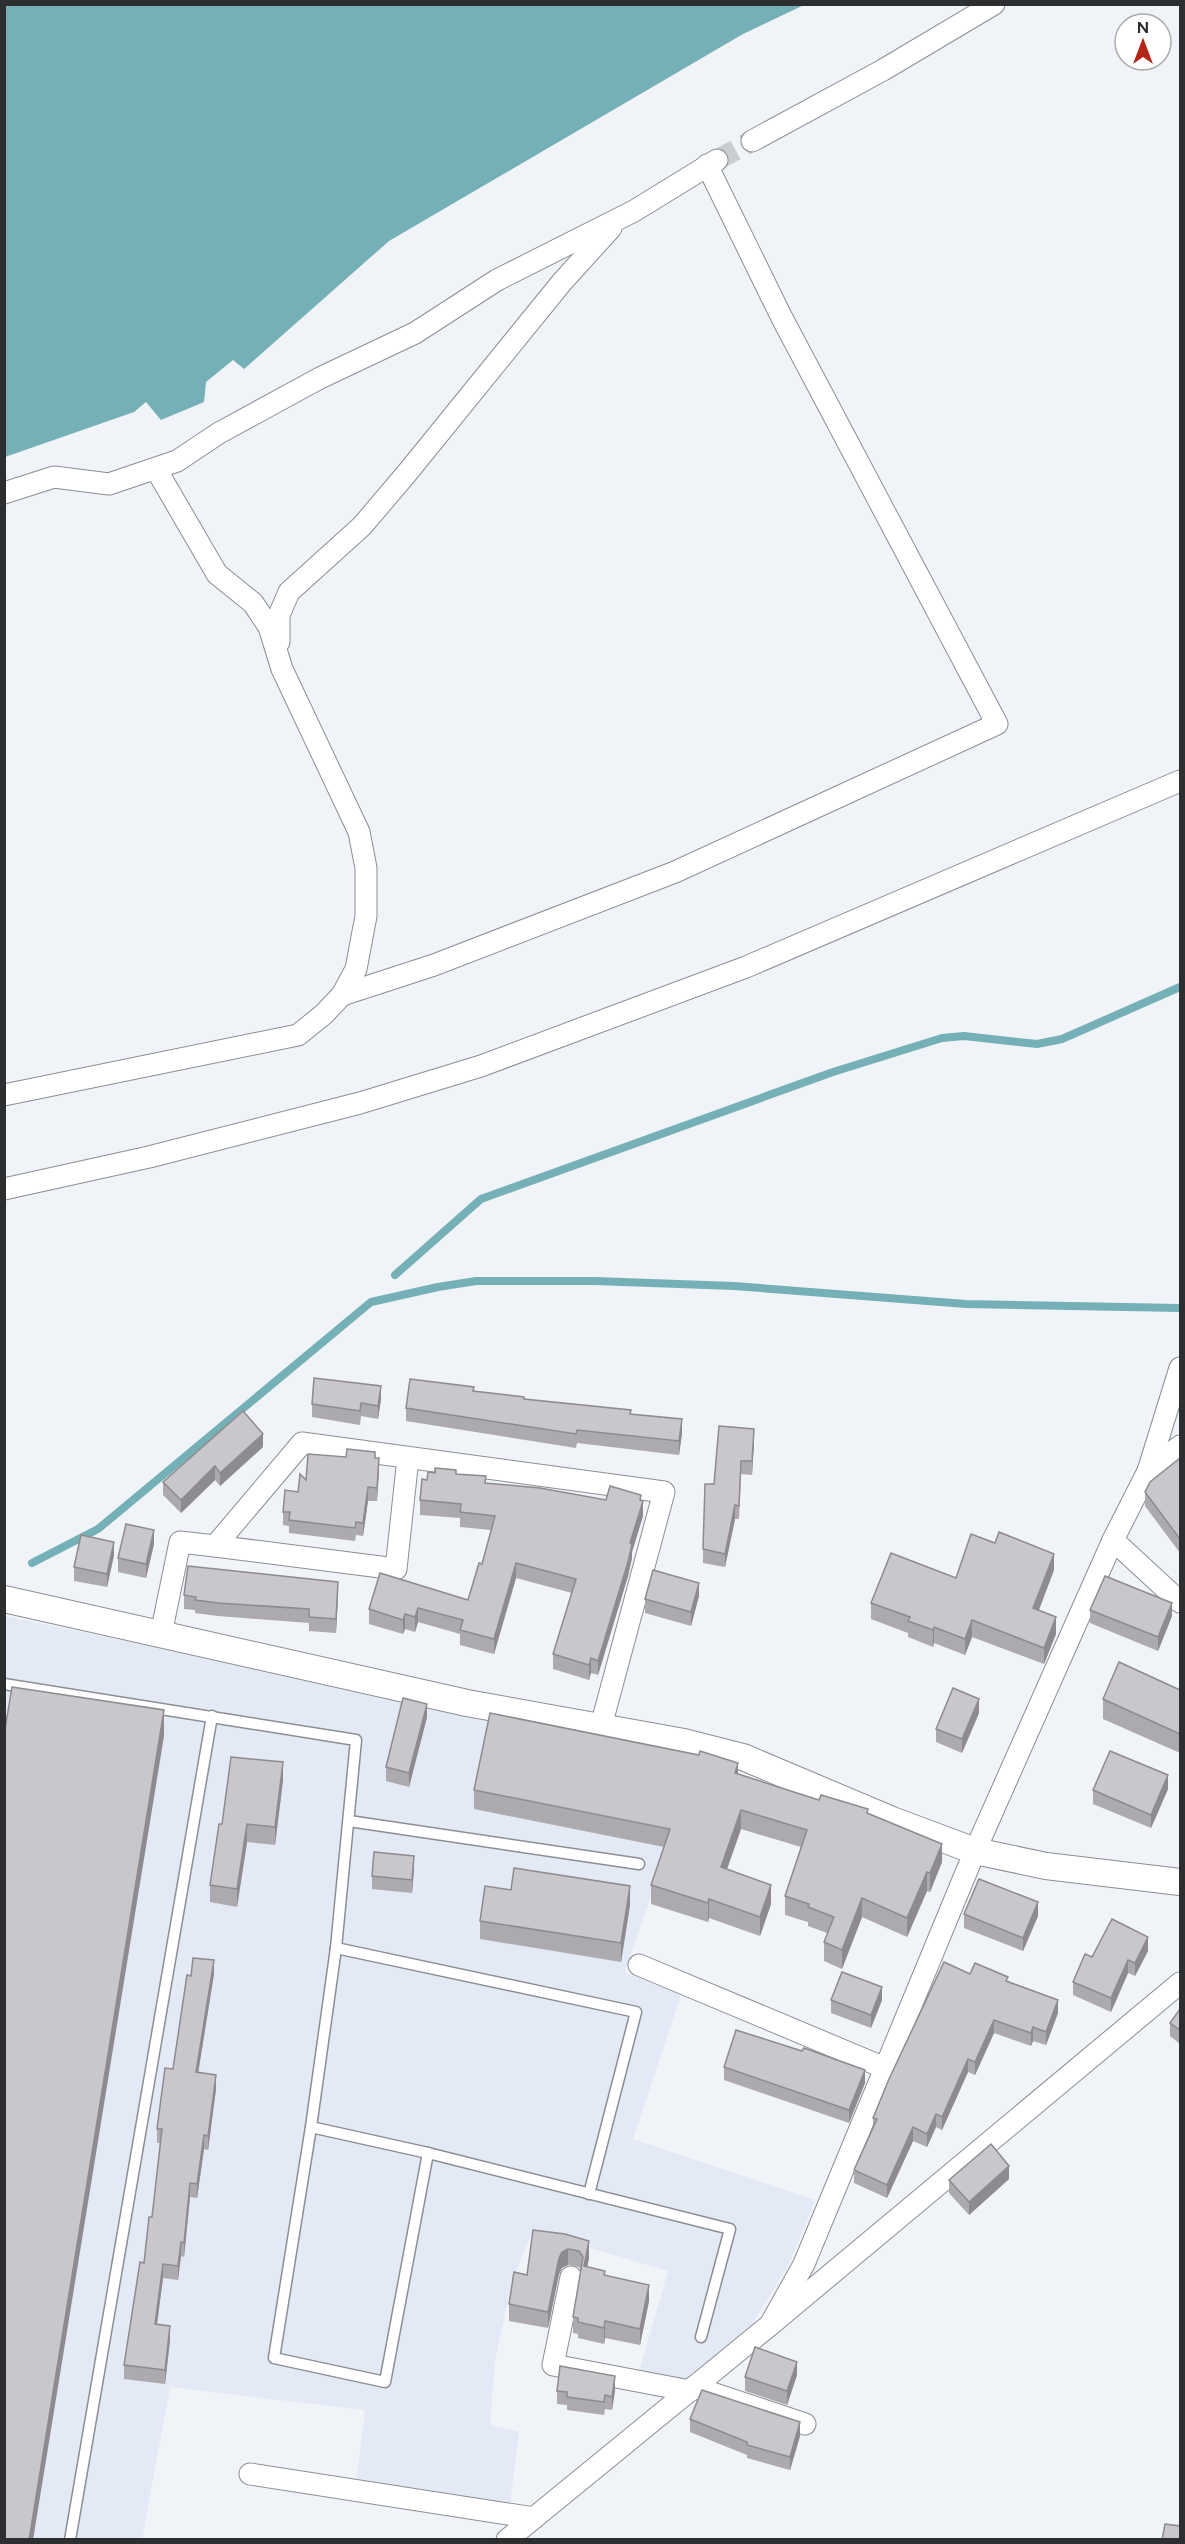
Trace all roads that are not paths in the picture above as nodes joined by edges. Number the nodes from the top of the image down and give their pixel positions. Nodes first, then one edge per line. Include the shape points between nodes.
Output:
1 (994, 4) edge
2 (752, 141) tunnel mouth
3 (619, 218) junction
4 (156, 469) junction
5 (4, 493) edge
6 (278, 657) junction
7 (1180, 782) edge
8 (342, 995) junction
9 (4, 1095) edge
10 (4, 1189) edge
11 (1180, 1368) edge
12 (1180, 1446) edge
13 (408, 1458) junction
14 (1148, 1471) junction
15 (1113, 1540) junction
16 (214, 1546) junction
17 (4, 1599) edge
18 (1180, 1602) edge
19 (161, 1634) junction
20 (4, 1684) edge
21 (212, 1716) junction
22 (601, 1726) junction
23 (349, 1821) junction
24 (975, 1851) junction
25 (639, 1864) dead end
26 (1180, 1882) edge
27 (336, 1948) junction
28 (639, 1965) dead end
29 (1180, 1983) edge
30 (885, 2068) junction
31 (311, 2127) junction
32 (428, 2153) junction
33 (590, 2194) junction
34 (570, 2277) dead end
35 (770, 2325) junction
36 (701, 2337) dead end
37 (692, 2389) junction
38 (805, 2424) dead end
39 (250, 2474) dead end
40 (534, 2518) junction
41 (70, 2540) edge
42 (507, 2540) edge

1 - 2 street
3 - 4 street via 497,280 415,333 320,378
3 - 6 street via 362,526 289,592 279,615
3 - 8 street via 712,163 782,318 997,724 675,872 434,965
4 - 5 street via 109,484 54,477
4 - 6 street via 217,574 254,603 269,627
6 - 8 street via 359,832 366,868 366,916 356,969
7 - 10 street via 746,967 481,1066 360,1103 150,1157
8 - 9 street via 298,1035
11 - 14 street
12 - 14 street
13 - 16 street via 302,1443
13 - 16 street via 396,1569
13 - 22 street via 664,1492
14 - 15 street
15 - 18 street
15 - 24 street
16 - 19 street via 180,1542
17 - 19 street
19 - 22 street via 467,1703
20 - 21 lane
21 - 23 lane via 356,1740
21 - 41 lane
22 - 24 street via 743,1757 892,1821
23 - 25 lane
23 - 27 lane
24 - 26 street via 1046,1866
24 - 30 street
27 - 31 lane
27 - 33 lane via 636,2012
28 - 30 street
29 - 35 street
30 - 35 street via 804,2264
31 - 32 lane
31 - 32 lane via 274,2358 385,2382
32 - 33 lane
33 - 36 lane via 730,2229
34 - 37 street via 553,2365
35 - 37 street
37 - 38 street
37 - 40 street
39 - 40 street
40 - 42 street

